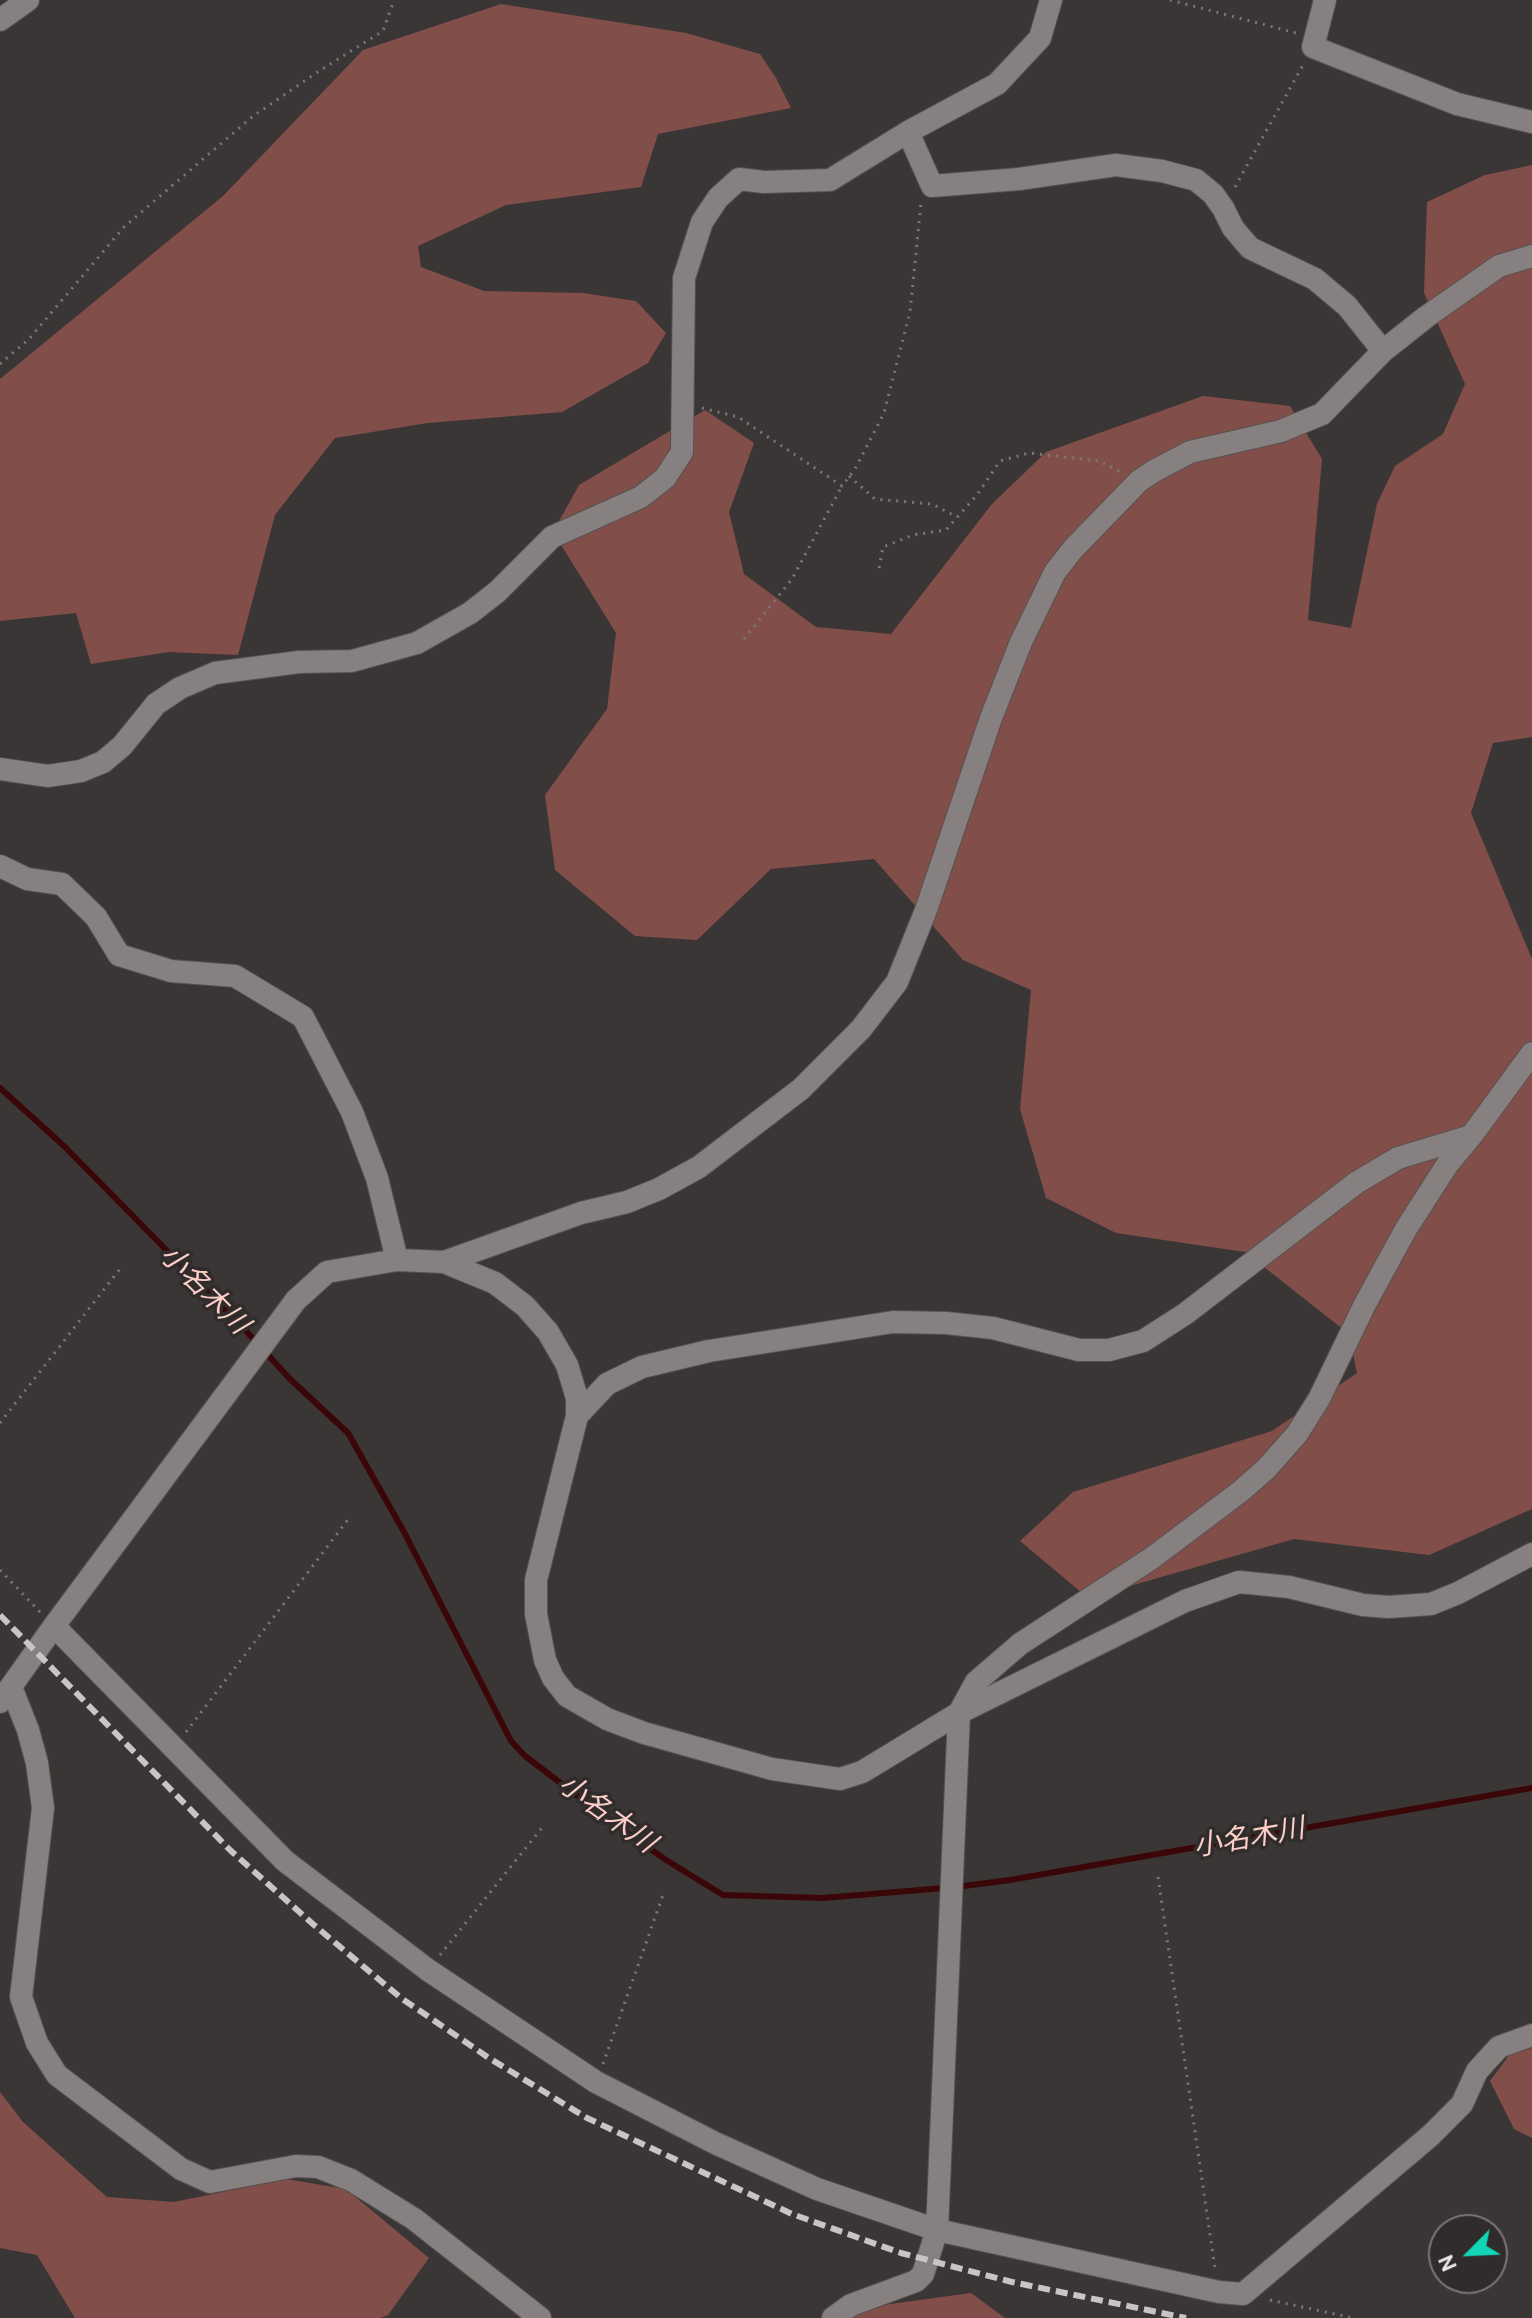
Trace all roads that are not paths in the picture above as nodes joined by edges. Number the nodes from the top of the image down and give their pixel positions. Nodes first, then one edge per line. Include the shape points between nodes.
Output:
1 (28, 0) edge
2 (1051, 0) edge
3 (1325, 0) edge
4 (0, 20) edge
5 (1532, 122) edge
6 (908, 132) junction
7 (1532, 256) edge
8 (1383, 351) junction
9 (0, 769) edge
10 (0, 866) edge
11 (1532, 1053) edge
12 (1472, 1135) junction
13 (397, 1260) junction
14 (444, 1262) junction
15 (577, 1416) junction
16 (1532, 1554) edge
17 (54, 1626) junction
18 (5, 1694) edge
19 (959, 1713) junction
20 (1532, 2035) edge
21 (937, 2230) junction
22 (540, 2318) edge
23 (833, 2318) edge

1 - 4 street
2 - 6 street via 1040,38 997,84
3 - 5 street via 1314,42 1457,104
6 - 8 street via 932,186 1116,165 1196,180 1213,194 1250,248 1315,279 1347,306
6 - 9 street via 830,180 739,179 718,198 702,222 684,278 682,452 665,478 641,497 552,537 497,592 417,643 352,661 215,673 156,704 103,762 48,776
7 - 8 street via 1499,266
8 - 14 street via 1322,414 1281,431 1190,452 1139,481 1055,572 996,706 897,982 861,1029 791,1097 699,1167 659,1189
10 - 13 street via 27,879 62,884 96,917 119,955 171,971 235,976 303,1017 352,1112 377,1178
11 - 12 street
12 - 15 street via 1398,1158 1356,1183 1143,1341 1109,1350 1079,1350 993,1328 893,1322 642,1367 607,1384
12 - 19 street via 1406,1229 1319,1399 1266,1469 1152,1558 1020,1644 976,1682
13 - 14 street
13 - 17 street via 327,1272 296,1300
14 - 15 street via 495,1283 548,1332 567,1365
15 - 19 street via 536,1580 545,1660 567,1696 644,1733 772,1769 840,1779 862,1772
16 - 19 street via 1431,1604 1363,1605 1289,1587 1239,1582 1185,1601
17 - 18 street
17 - 21 street via 285,1861 428,1970 596,2082 715,2143 817,2189
18 - 22 street via 28,1730 43,1808 21,1997 37,2043 57,2075 181,2169 210,2182 296,2166 318,2167 351,2180 414,2219
19 - 21 street
20 - 21 street via 1499,2047 1477,2071 1462,2104 1430,2136 1243,2294
21 - 23 street via 916,2281 851,2305

